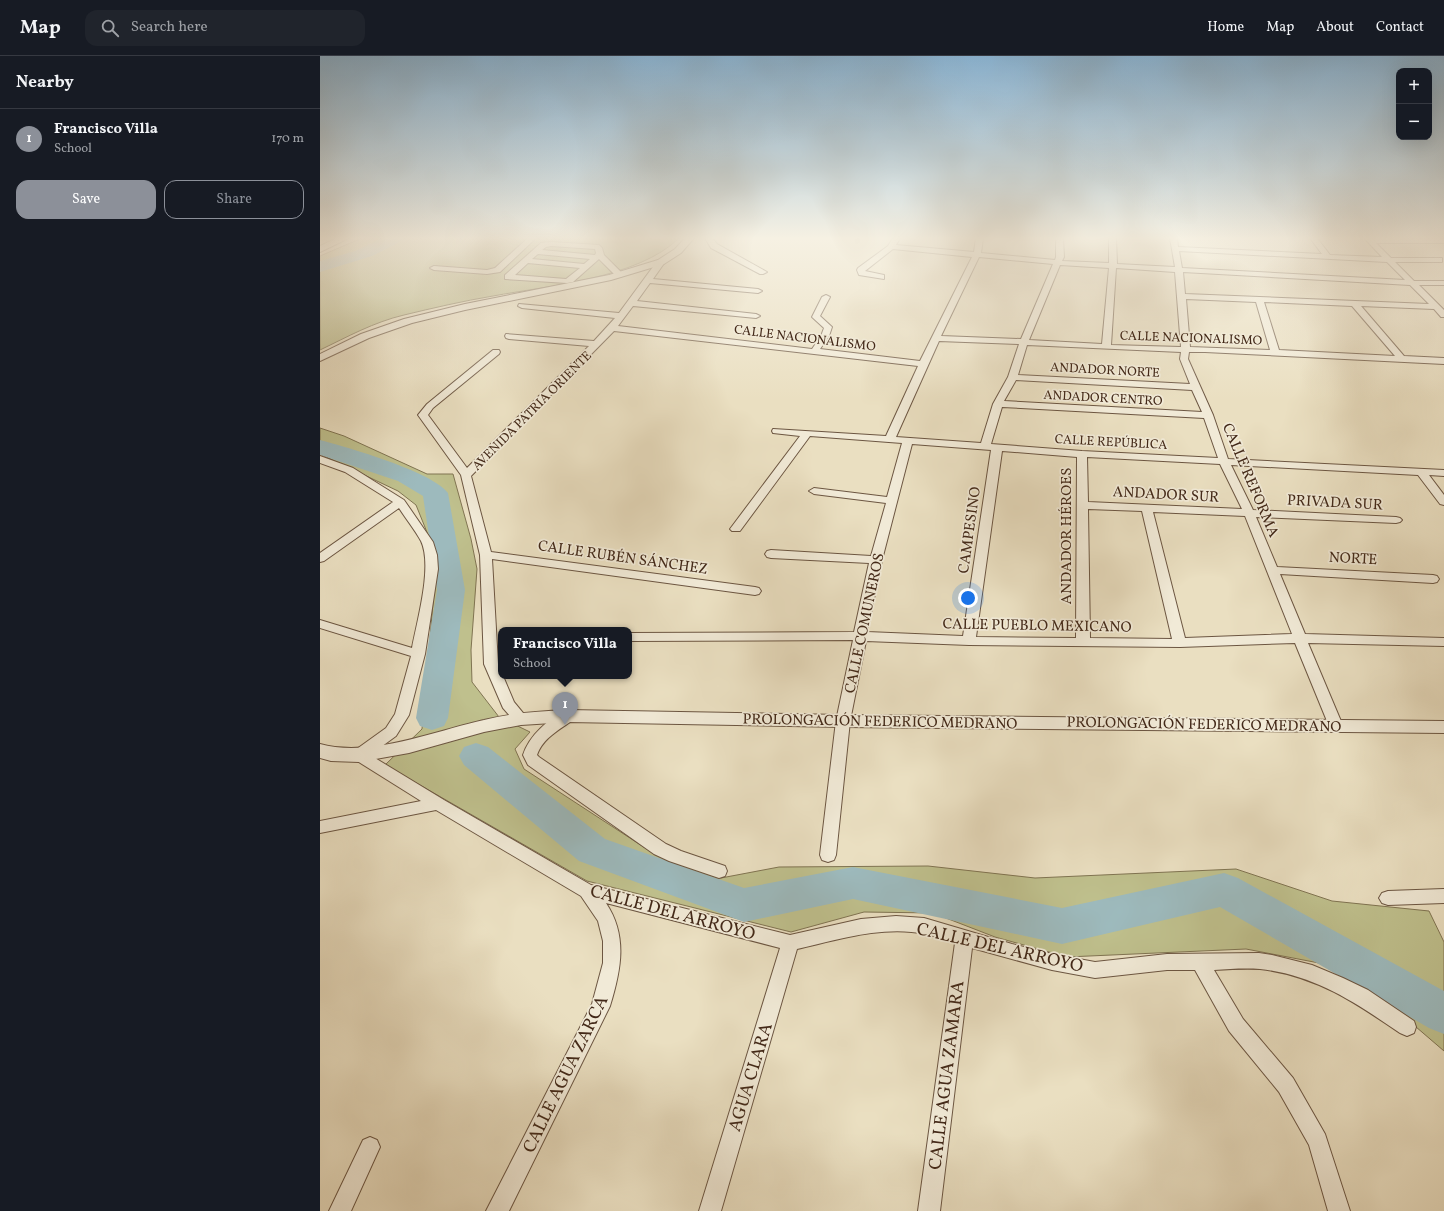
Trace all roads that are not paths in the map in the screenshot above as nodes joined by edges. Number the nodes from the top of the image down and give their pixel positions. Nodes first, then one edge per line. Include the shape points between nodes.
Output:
1 (538, 292) edge
2 (639, 292) edge
3 (959, 292) edge
4 (1045, 292) edge
5 (1111, 292) edge
6 (1181, 292) edge
7 (1421, 292) edge
8 (1181, 296) junction
9 (826, 297) dead end
10 (1259, 299) junction
11 (630, 303) junction
12 (1354, 303) junction
13 (522, 306) dead end
14 (1436, 307) junction
15 (1444, 315) edge
16 (621, 316) junction
17 (756, 316) dead end
18 (612, 328) junction
19 (509, 336) dead end
20 (936, 338) junction
21 (1024, 342) junction
22 (595, 344) junction
23 (1106, 347) junction
24 (1186, 350) junction
25 (815, 351) junction
26 (496, 352) dead end
27 (1275, 352) junction
28 (320, 358) edge
29 (1402, 359) junction
30 (1444, 361) edge
31 (924, 364) junction
32 (1013, 377) junction
33 (1196, 387) junction
34 (998, 404) junction
35 (1208, 415) junction
36 (777, 431) dead end
37 (807, 433) junction
38 (890, 439) junction
39 (908, 440) junction
40 (985, 446) junction
41 (997, 447) junction
42 (1082, 454) junction
43 (320, 459) edge
44 (1224, 461) junction
45 (1421, 472) junction
46 (1444, 473) edge
47 (466, 475) junction
48 (814, 492) dead end
49 (892, 501) junction
50 (400, 502) junction
51 (1444, 502) edge
52 (1082, 505) junction
53 (1147, 508) junction
54 (1249, 513) junction
55 (1396, 520) dead end
56 (736, 529) dead end
57 (771, 554) dead end
58 (486, 555) junction
59 (320, 558) edge
60 (876, 560) junction
61 (1272, 570) junction
62 (1433, 579) dead end
63 (755, 591) dead end
64 (320, 624) edge
65 (860, 636) junction
66 (496, 637) edge
67 (632, 637) edge
68 (1300, 638) junction
69 (969, 640) junction
70 (1083, 642) junction
71 (1444, 642) edge
72 (1180, 643) junction
73 (418, 654) junction
74 (568, 716) junction
75 (521, 720) junction
76 (844, 721) junction
77 (1336, 726) junction
78 (1444, 727) edge
79 (320, 751) edge
80 (359, 755) junction
81 (438, 804) junction
82 (320, 826) edge
83 (828, 855) dead end
84 (719, 872) dead end
85 (587, 891) junction
86 (1444, 896) edge
87 (1388, 898) dead end
88 (964, 939) junction
89 (790, 943) junction
90 (1200, 962) junction
91 (1407, 1027) dead end
92 (370, 1147) dead end
93 (340, 1211) edge
94 (497, 1211) edge
95 (710, 1211) edge
96 (929, 1211) edge
97 (1339, 1211) edge

1 - 28 street, AVENIDA PATRIA ORIENTE via 408,321 365,336
2 - 11 street, AVENIDA PATRIA ORIENTE
3 - 20 street
4 - 21 street
5 - 23 street
6 - 8 street, CALLE REFORMA
7 - 14 street
8 - 10 street
8 - 24 street, CALLE REFORMA
9 - 25 street via 816,317 828,329
10 - 12 street
10 - 27 street
11 - 16 street, AVENIDA PATRIA ORIENTE
11 - 17 street
12 - 14 street
12 - 29 street
13 - 16 street
14 - 15 street
16 - 18 street, AVENIDA PATRIA ORIENTE
18 - 22 street, AVENIDA PATRIA ORIENTE
18 - 25 street, CALLE NACIONALISMO
19 - 22 street, AVENIDA PATRIA ORIENTE
20 - 21 street, CALLE NACIONALISMO
20 - 31 street
21 - 23 street, CALLE NACIONALISMO
21 - 32 street
22 - 47 street, AVENIDA PATRIA ORIENTE
23 - 24 street, CALLE NACIONALISMO
24 - 27 street, CALLE NACIONALISMO
24 - 33 street, CALLE REFORMA via 1184,360
25 - 31 street, CALLE NACIONALISMO
26 - 47 street, AVENIDA PATRIA ORIENTE via 430,406 423,415
27 - 29 street, CALLE NACIONALISMO
29 - 30 street, CALLE NACIONALISMO
31 - 38 street
32 - 33 street, ANDADOR NORTE
32 - 34 street
33 - 35 street, CALLE REFORMA
34 - 35 street, ANDADOR CENTRO
34 - 40 street
35 - 44 street, CALLE REFORMA
36 - 37 street, CALLE REPÚBLICA
37 - 38 street, CALLE REPÚBLICA
37 - 56 street
38 - 39 street, CALLE REPÚBLICA
39 - 40 street, CALLE REPÚBLICA
39 - 49 street, CALLE COMUNEROS
40 - 41 street, CALLE REPÚBLICA
41 - 42 street, CALLE REPÚBLICA
41 - 69 street, CAMPESINO
42 - 44 street, CALLE REPÚBLICA
42 - 52 street, ANDADOR HÉROES
43 - 50 street via 349,470
44 - 45 street, CALLE REPÚBLICA
44 - 54 street, CALLE REFORMA
45 - 46 street, CALLE REPÚBLICA
45 - 51 street
47 - 58 street, AVENIDA PATRIA ORIENTE
48 - 49 street
49 - 60 street, CALLE COMUNEROS
50 - 59 street
50 - 73 street via 427,542 431,555 432,569
52 - 53 street, ANDADOR SUR
52 - 70 street, ANDADOR HÉROES
53 - 54 street, ANDADOR SUR
53 - 72 street
54 - 55 street, PRIVADA SUR
54 - 61 street, CALLE REFORMA
57 - 60 street
58 - 63 street, CALLE RUBÉN SÁNCHEZ
58 - 66 street, AVENIDA PATRIA ORIENTE
60 - 65 street, CALLE COMUNEROS
61 - 62 street, NORTE
61 - 68 street, CALLE REFORMA
64 - 73 street
65 - 67 street, CALLE PUEBLO MEXICANO
65 - 69 street, CALLE PUEBLO MEXICANO
65 - 76 street, CALLE COMUNEROS
66 - 75 street, AVENIDA PATRIA ORIENTE via 491,664 508,704
68 - 71 street, CALLE PUEBLO MEXICANO
68 - 72 street, CALLE PUEBLO MEXICANO
68 - 77 street, CALLE REFORMA
69 - 70 street, CALLE PUEBLO MEXICANO
70 - 72 street, CALLE PUEBLO MEXICANO
73 - 80 street via 399,721 391,732
74 - 75 street, PROLONGACIÓN FEDERICO MEDRANO
74 - 76 street, PROLONGACIÓN FEDERICO MEDRANO
74 - 84 street via 539,736 530,755 533,761 660,849
75 - 80 street, PROLONGACIÓN FEDERICO MEDRANO
76 - 77 street, PROLONGACIÓN FEDERICO MEDRANO
76 - 83 street, CALLE COMUNEROS
77 - 78 street, PROLONGACIÓN FEDERICO MEDRANO
79 - 80 street, PROLONGACIÓN FEDERICO MEDRANO
80 - 81 street, CALLE DEL ARROYO
81 - 82 street
81 - 85 street, CALLE DEL ARROYO
85 - 89 street, CALLE DEL ARROYO
85 - 94 street, CALLE AGUA ZARCA via 605,918 612,940 612,963 608,983 601,1006
86 - 87 street
88 - 89 street, CALLE DEL ARROYO via 924,926 896,924 861,927
88 - 90 street, CALLE DEL ARROYO via 1052,962 1095,970 1167,962
88 - 96 street, CALLE AGUA ZAMARA
89 - 95 street, AGUA CLARA
90 - 91 street, CALLE DEL ARROYO via 1259,961 1300,970 1360,996
90 - 97 street via 1236,1025 1286,1085 1318,1141
92 - 93 street

